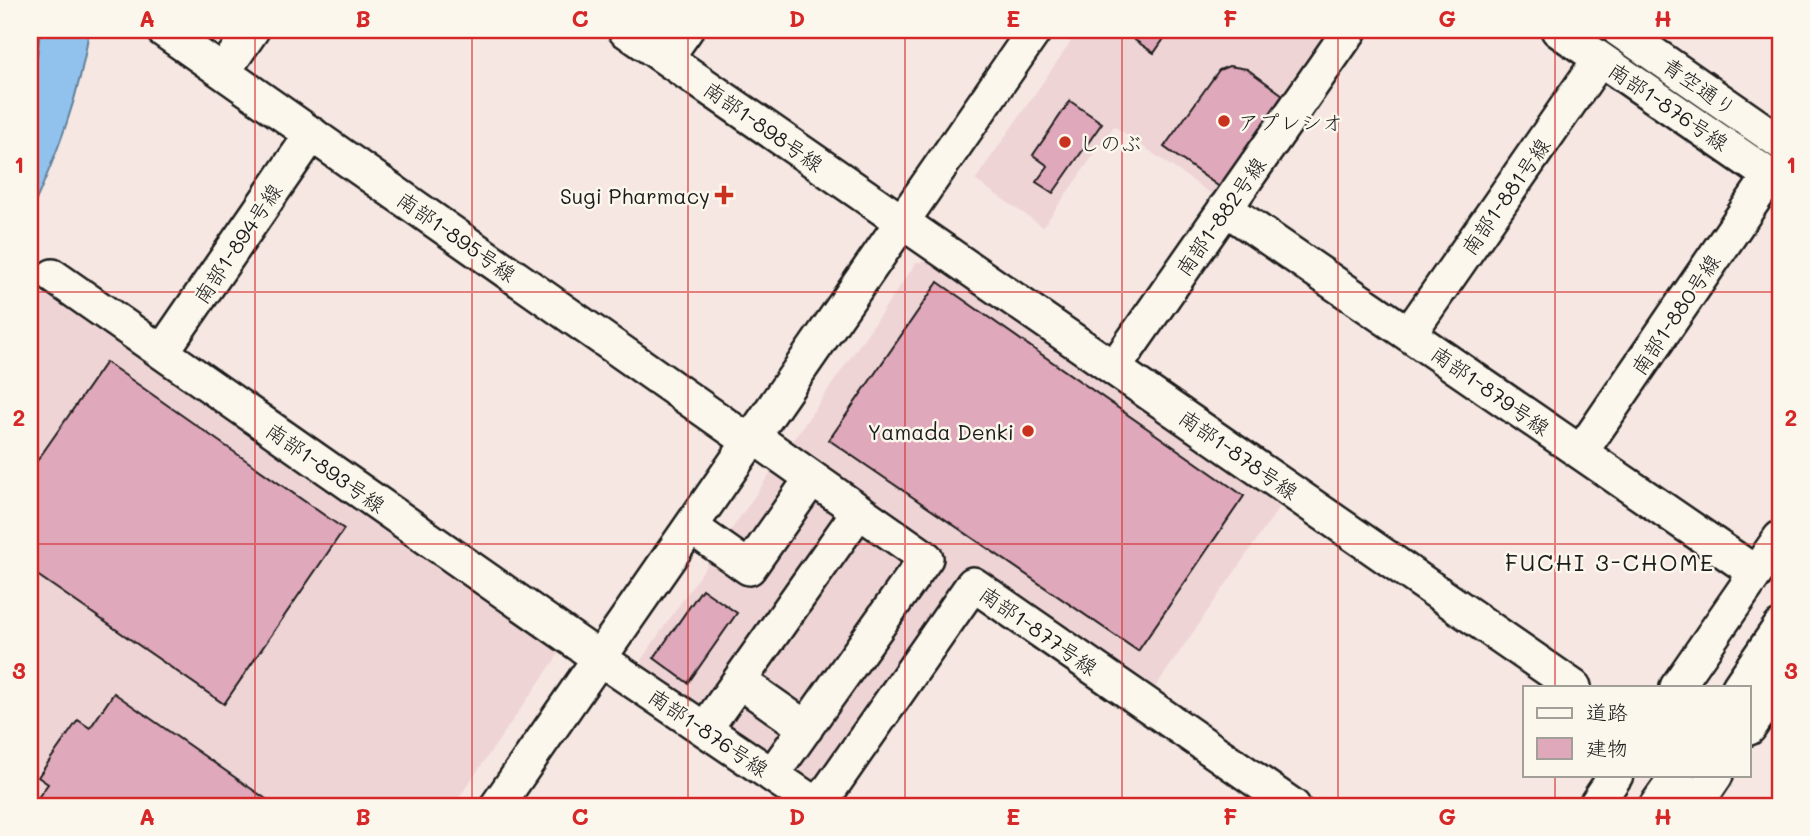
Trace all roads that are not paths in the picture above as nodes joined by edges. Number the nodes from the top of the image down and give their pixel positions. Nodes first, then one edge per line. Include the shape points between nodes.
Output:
1 (163, 30) edge
2 (252, 30) edge
3 (625, 30) edge
4 (686, 30) edge
5 (1035, 30) edge
6 (1350, 30) edge
7 (1558, 30) edge
8 (1619, 30) edge
9 (666, 58) junction
10 (1600, 59) junction
11 (223, 72) junction
12 (312, 134) junction
13 (1780, 142) edge
14 (1775, 179) edge
15 (1225, 208) junction
16 (903, 222) junction
17 (53, 276) dead end
18 (1409, 334) junction
19 (162, 352) junction
20 (1114, 368) junction
21 (752, 439) junction
22 (1581, 452) junction
23 (812, 478) junction
24 (859, 511) junction
25 (691, 527) junction
26 (1780, 538) edge
27 (1756, 573) junction
28 (1780, 627) edge
29 (599, 658) junction
30 (739, 681) junction
31 (1780, 682) edge
32 (1573, 686) edge
33 (1678, 686) edge
34 (1740, 686) edge
35 (1750, 727) edge
36 (806, 728) junction
37 (705, 729) junction
38 (772, 775) junction
39 (1615, 776) edge
40 (1677, 776) edge
41 (1715, 776) edge
42 (497, 806) edge
43 (818, 806) edge
44 (1293, 806) edge
45 (1595, 806) edge
46 (1656, 806) edge
47 (1695, 806) edge

1 - 11 street, 南部1-895号線
2 - 11 street
3 - 9 street, 南部1-898号線
4 - 9 street
5 - 16 street
6 - 15 street, 南部1-882号線
7 - 10 street, 南部1-876号線
8 - 13 street, 青空通り
9 - 16 street, 南部1-898号線
10 - 14 street, 南部1-876号線
10 - 18 street, 南部1-881号線
11 - 12 street, 南部1-895号線
12 - 19 street, 南部1-894号線
12 - 21 street, 南部1-895号線
14 - 22 street, 南部1-880号線
15 - 18 street, 南部1-879号線
15 - 20 street, 南部1-882号線
16 - 20 street, 南部1-878号線
16 - 21 street
17 - 19 street, 南部1-893号線
18 - 22 street, 南部1-879号線
19 - 29 street, 南部1-893号線
20 - 32 street, 南部1-878号線
21 - 23 street, 南部1-895号線
21 - 25 street
22 - 27 street, 南部1-879号線
23 - 24 street, 南部1-895号線
23 - 25 street via 749,568
24 - 30 street
24 - 36 street, 南部1-895号線 via 926,558
25 - 29 street
26 - 27 street
27 - 33 street
28 - 34 street
29 - 37 street, 南部1-876号線
29 - 42 street
30 - 36 street
30 - 37 street
31 - 35 street
36 - 38 street
37 - 38 street, 南部1-876号線
38 - 43 street, 南部1-876号線
39 - 45 street
40 - 46 street
41 - 47 street
43 - 44 street, 南部1-877号線 via 973,584

